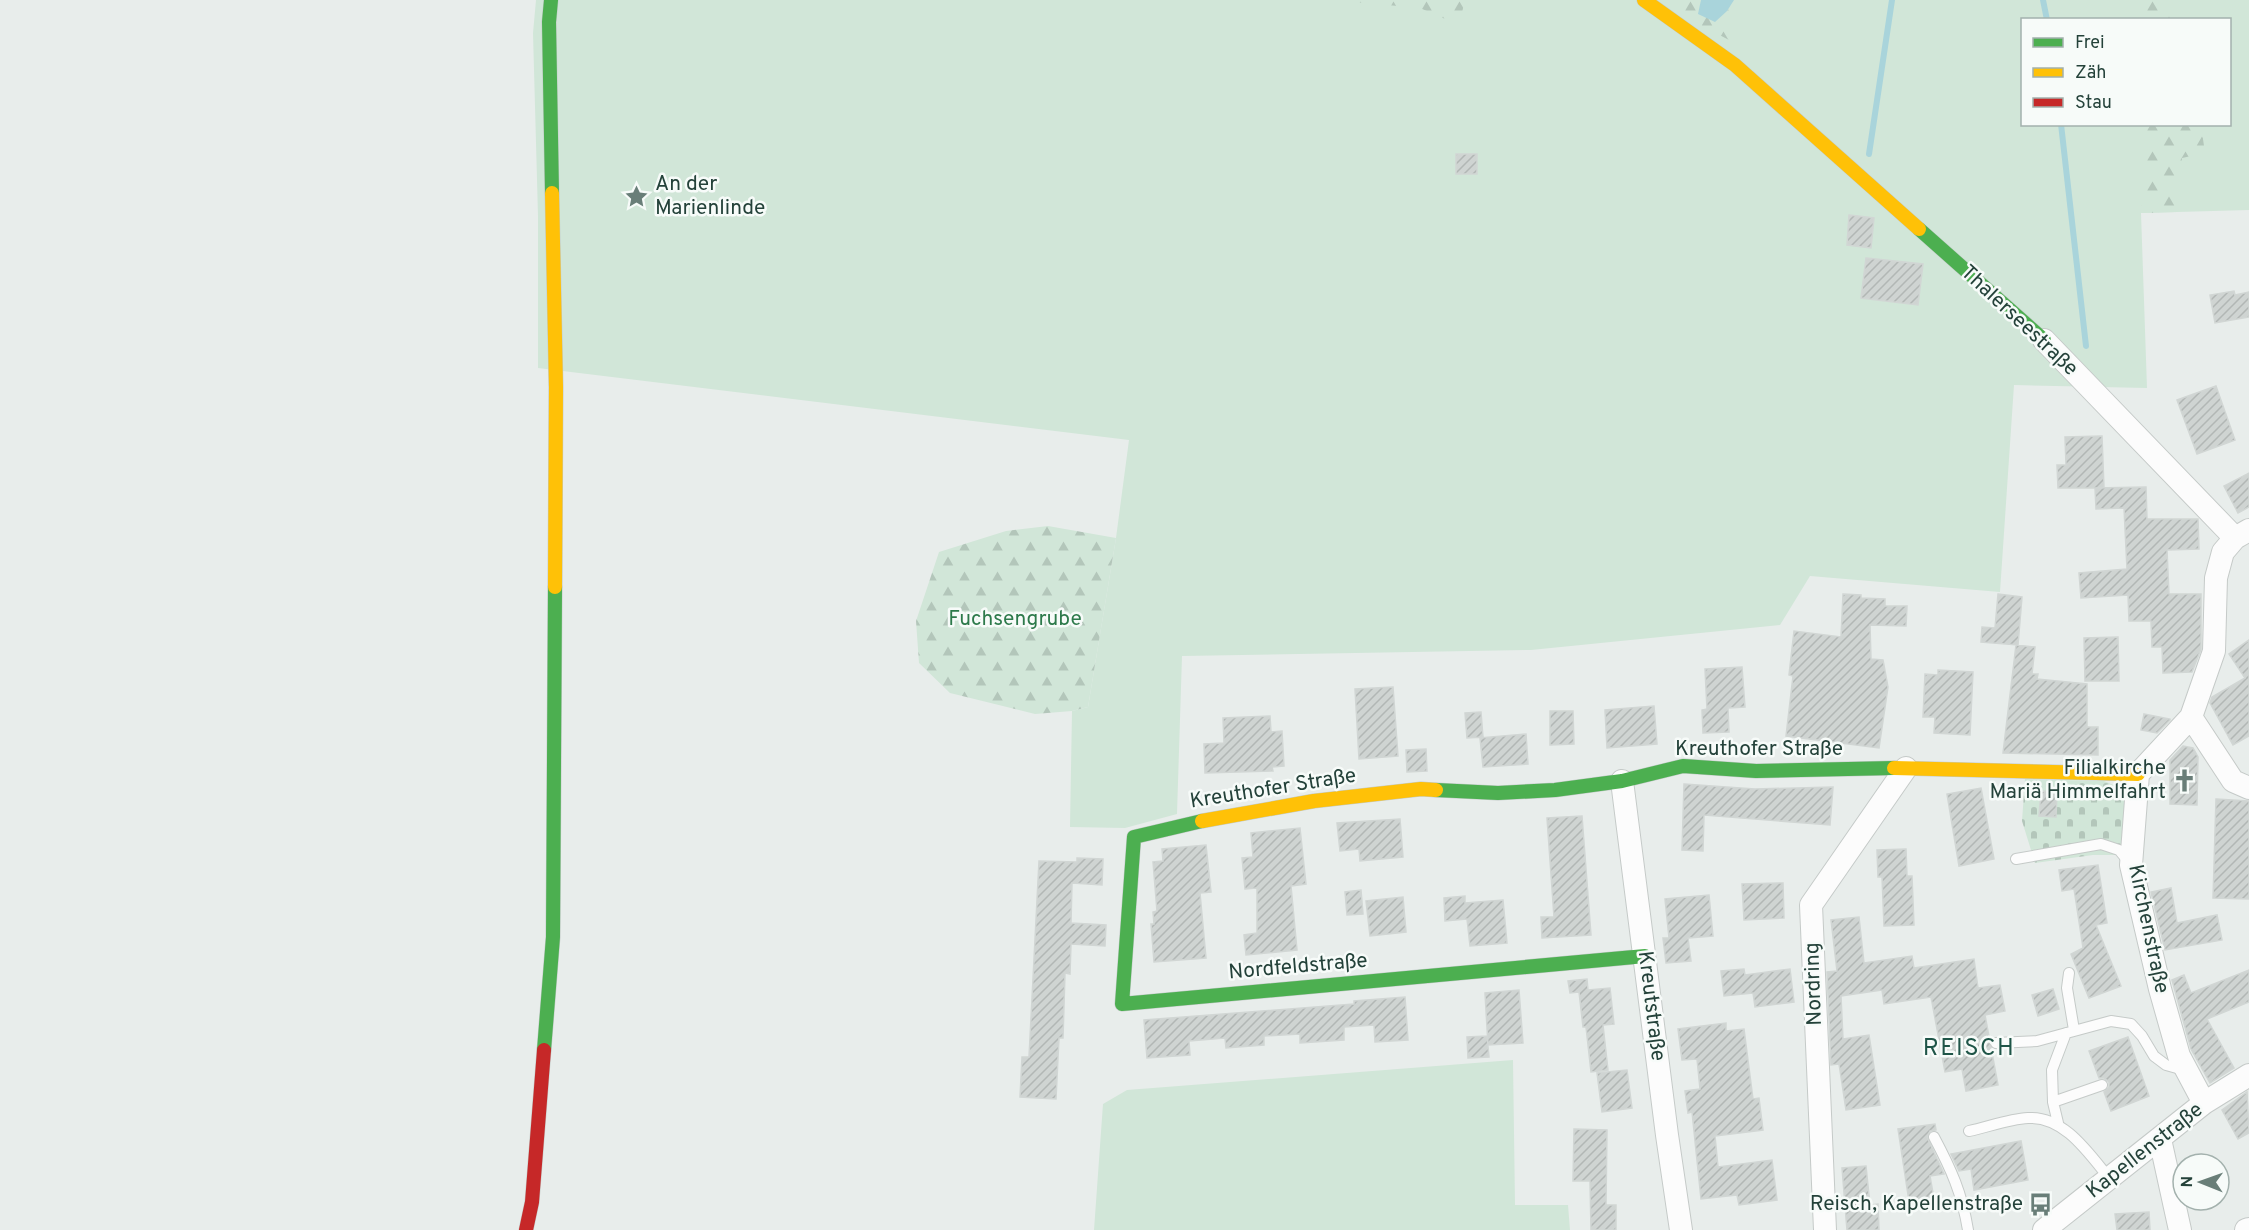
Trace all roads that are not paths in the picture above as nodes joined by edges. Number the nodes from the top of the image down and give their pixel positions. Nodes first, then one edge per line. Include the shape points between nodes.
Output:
1 (551, 0) edge
2 (1644, 0) edge
3 (2043, 340) joint
4 (2242, 534) edge
5 (2191, 717) junction
6 (1906, 768) junction
7 (2138, 774) junction
8 (1622, 782) junction
9 (2249, 788) edge
10 (1134, 837) joint
11 (2016, 859) dead end
12 (2131, 865) junction
13 (1644, 956) junction
14 (2069, 973) dead end
15 (2070, 1032) junction
16 (1996, 1043) dead end
17 (2187, 1071) junction
18 (2249, 1075) edge
19 (2102, 1085) dead end
20 (2054, 1102) junction
21 (2204, 1103) junction
22 (2058, 1123) junction
23 (1970, 1131) dead end
24 (1934, 1137) dead end
25 (2160, 1138) junction
26 (2110, 1179) junction
27 (526, 1230) edge
28 (1681, 1230) edge
29 (1825, 1230) edge
30 (1968, 1230) edge
31 (2044, 1230) edge
32 (2180, 1230) edge

1 - 27 street via 556,387 553,937 532,1202
2 - 3 street, Thalerseestraße via 1735,65
3 - 4 street, Thalerseestraße
4 - 5 street, Thalerseestraße via 2223,552 2216,578 2214,651
5 - 7 street
5 - 9 street via 2233,781
6 - 7 street, Kreuthofer Straße
6 - 8 street, Kreuthofer Straße via 1756,771 1683,766
6 - 29 street, Nordring via 1811,905
7 - 12 street, Kirchenstraße
8 - 10 street, Kreuthofer Straße via 1498,793 1420,789 1314,801
8 - 13 street, Kreutstraße
10 - 13 street, Nordfeldstraße via 1122,1004
11 - 12 lane via 2102,844 2119,850
12 - 17 street, Kirchenstraße via 2160,989
13 - 28 street, Kreutstraße
14 - 15 lane
15 - 16 lane via 2037,1041
15 - 17 lane via 2110,1021 2131,1024 2154,1056 2166,1065
15 - 20 lane via 2052,1070
17 - 21 street, Kirchenstraße
18 - 21 street, Kapellenstraße
19 - 20 lane
20 - 22 lane
21 - 25 street, Kapellenstraße
22 - 23 lane via 2029,1117
22 - 26 lane
24 - 30 lane via 1954,1176
25 - 26 street, Kapellenstraße
25 - 32 street
26 - 31 street, Kapellenstraße

